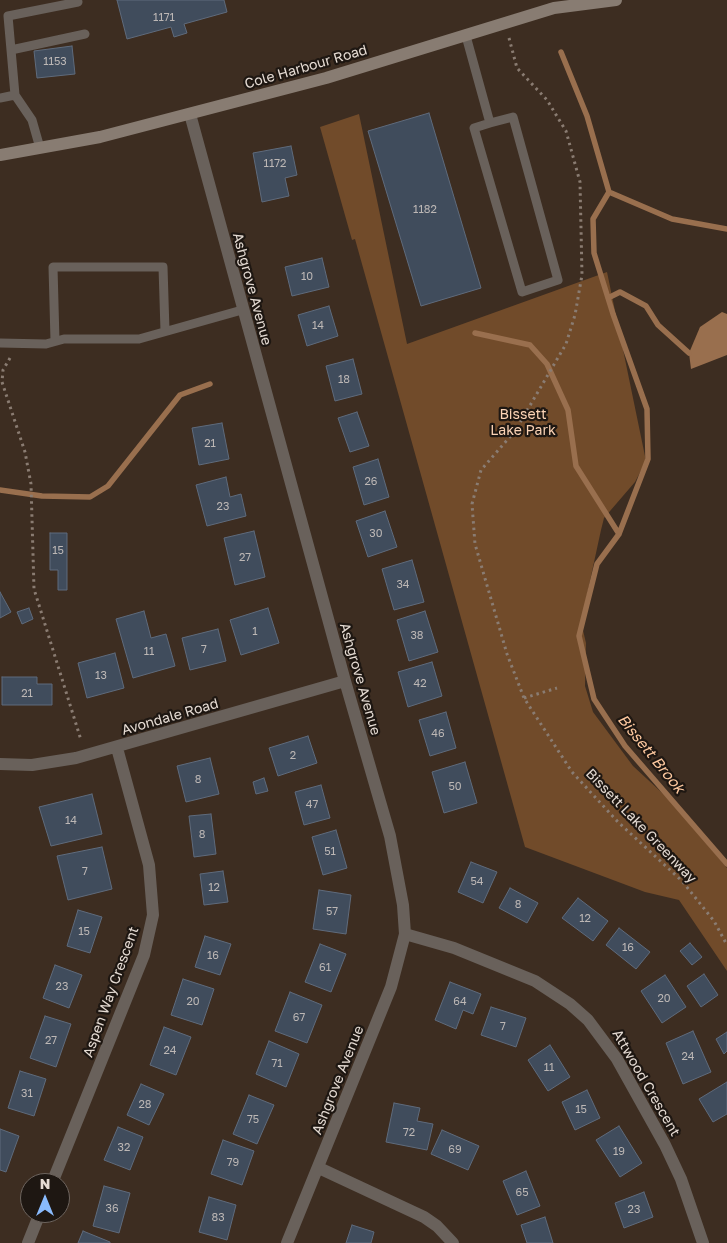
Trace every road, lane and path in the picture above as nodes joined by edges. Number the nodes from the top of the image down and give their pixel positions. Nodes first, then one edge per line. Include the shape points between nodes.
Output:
1 (616, 0) edge
2 (78, 2) dead end
3 (553, 4) edge
4 (505, 24) junction
5 (85, 34) dead end
6 (466, 36) junction
7 (11, 50) junction
8 (15, 95) junction
9 (0, 98) edge
10 (190, 114) junction
11 (490, 123) junction
12 (40, 148) junction
13 (0, 155) edge
14 (242, 310) junction
15 (165, 332) junction
16 (55, 341) junction
17 (0, 343) edge
18 (17, 344) junction
19 (345, 681) junction
20 (557, 688) dead end
21 (524, 698) junction
22 (117, 748) junction
23 (86, 756) junction
24 (0, 764) edge
25 (405, 934) junction
26 (727, 945) edge
27 (319, 1168) junction
28 (56, 1173) edge
29 (36, 1223) edge
30 (28, 1243) edge
31 (287, 1243) edge
32 (453, 1243) edge
33 (703, 1243) edge

1 - 3 main road, Cole Harbour Road
2 - 7 lane via 8,16
3 - 4 main road, Cole Harbour Road
4 - 6 main road, Cole Harbour Road
4 - 21 path, Bissett Lake Greenway via 517,68 547,100 566,131 580,182 582,275 566,344 515,431 481,470 472,504 475,544 507,654
5 - 7 lane
6 - 10 main road, Cole Harbour Road
6 - 11 lane
7 - 8 lane
8 - 9 lane
8 - 12 lane via 32,120
10 - 12 main road, Cole Harbour Road
10 - 14 street, Ashgrove Avenue
11 - 11 lane via 513,117 558,280 522,292 474,128
12 - 13 main road, Cole Harbour Road
14 - 15 lane
14 - 19 street, Ashgrove Avenue
15 - 16 lane via 139,339
15 - 16 lane via 163,267 53,267
16 - 18 lane
17 - 18 lane
18 - 23 path via 3,370 2,382 25,452 31,484 34,588
19 - 22 street, Avondale Road
19 - 25 street, Ashgrove Avenue via 390,836 401,887
20 - 21 path
21 - 26 path, Bissett Lake Greenway via 572,772 618,822 682,881 714,921
22 - 23 street, Avondale Road
22 - 28 street, Aspen Way Crescent via 149,865 153,915 144,955
23 - 24 street, Avondale Road via 48,763
25 - 27 street, Ashgrove Avenue via 391,987
25 - 33 street, Attwood Crescent via 454,948 534,981 588,1020 617,1059 665,1145 681,1179
27 - 31 street, Ashgrove Avenue
27 - 32 street via 424,1217
29 - 30 street

